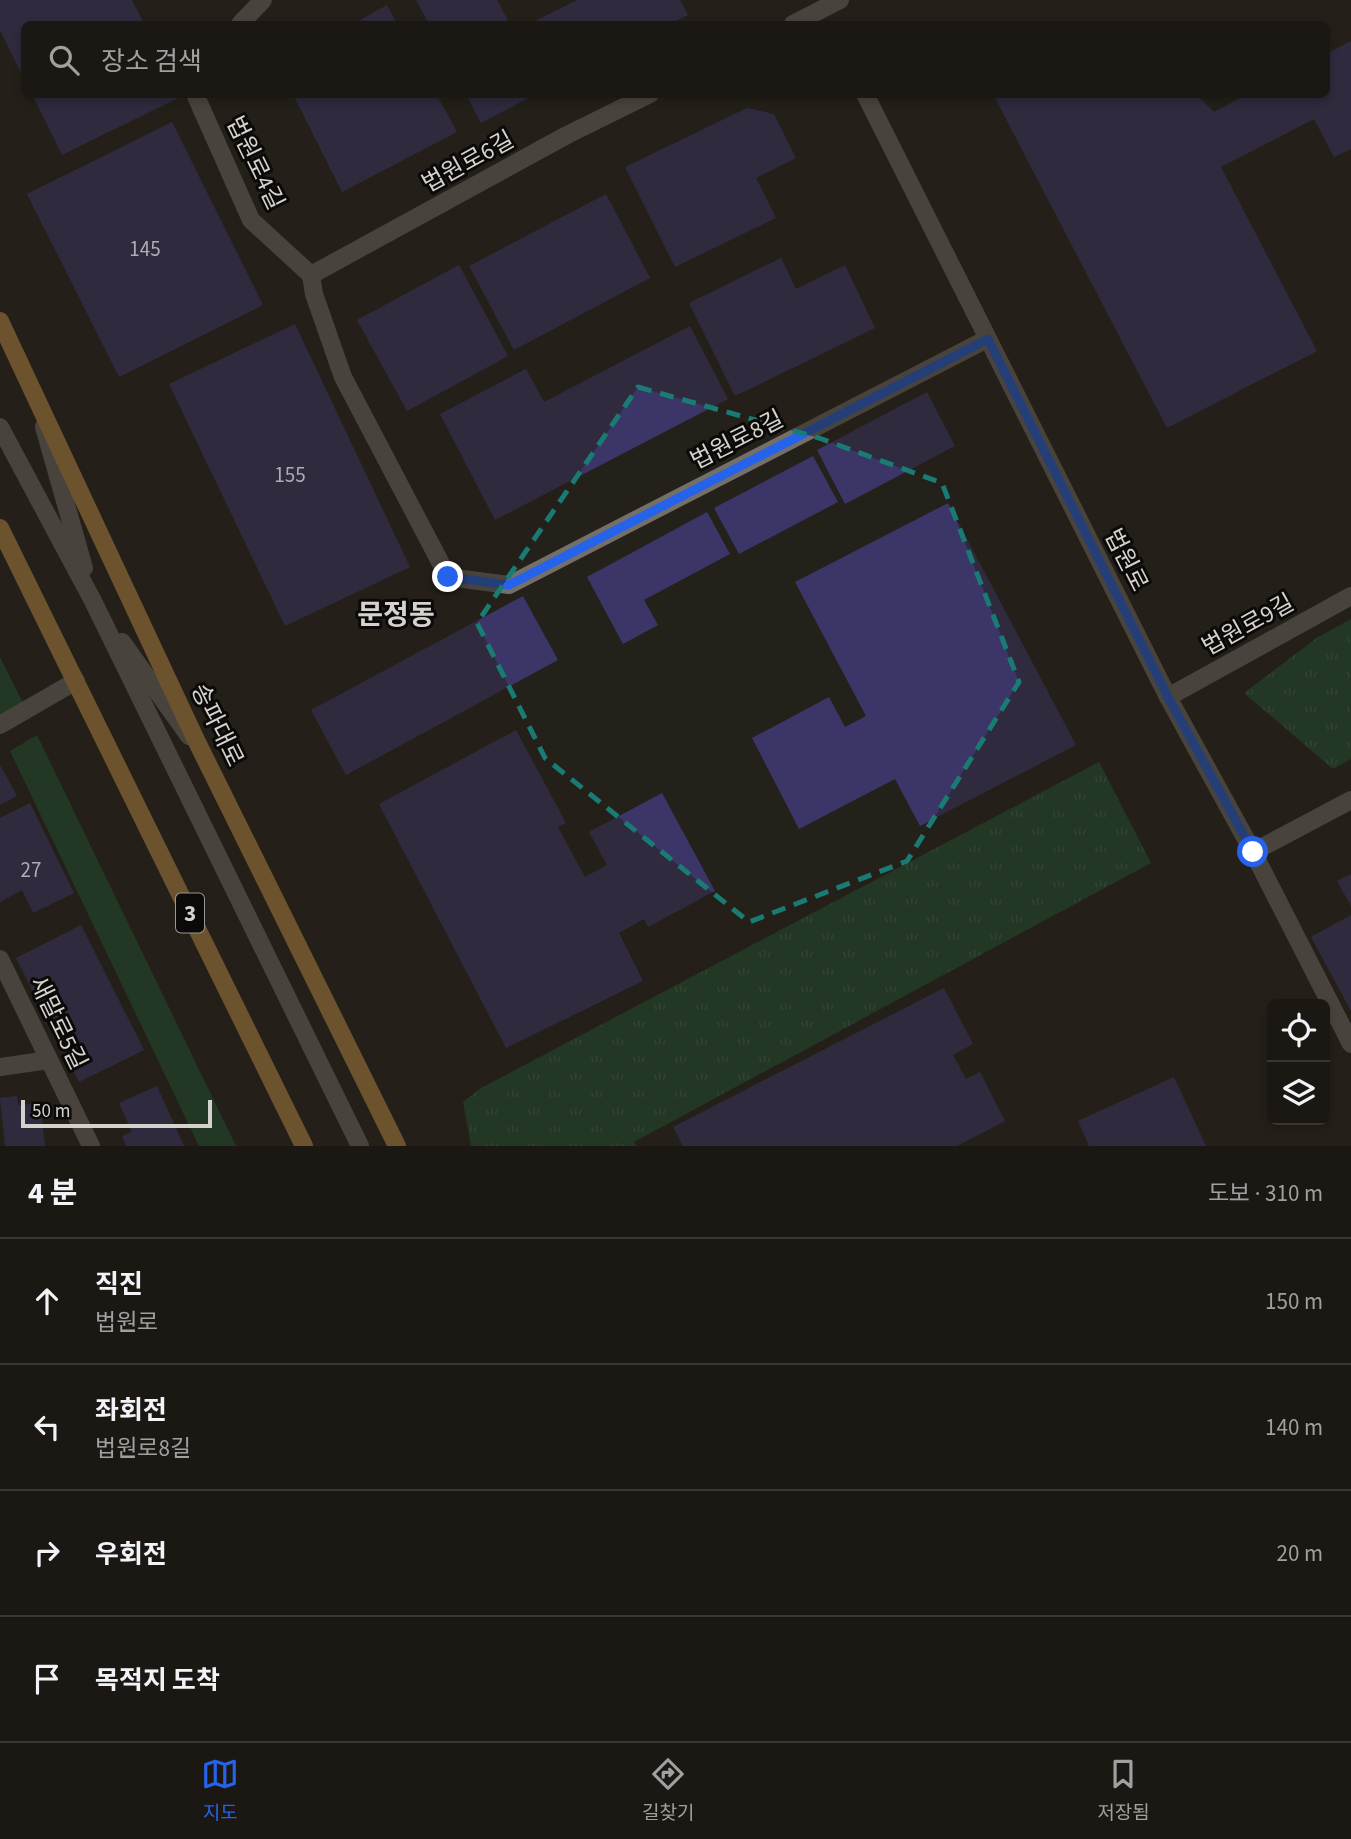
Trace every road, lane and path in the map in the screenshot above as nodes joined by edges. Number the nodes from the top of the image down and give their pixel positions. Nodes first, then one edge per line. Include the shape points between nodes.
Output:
1 (263, 0) edge
2 (840, 0) edge
3 (823, 12) edge
4 (243, 21) edge
5 (800, 21) edge
6 (197, 98) edge
7 (642, 98) edge
8 (867, 98) edge
9 (311, 275) junction
10 (0, 321) edge
11 (988, 339) junction
12 (35, 396) junction
13 (0, 427) edge
14 (0, 528) edge
15 (1351, 596) edge
16 (93, 601) junction
17 (76, 681) junction
18 (1168, 697) junction
19 (0, 725) edge
20 (205, 758) junction
21 (1351, 800) edge
22 (1253, 852) junction
23 (0, 959) edge
24 (1351, 1044) edge
25 (49, 1060) junction
26 (0, 1067) edge
27 (90, 1146) edge
28 (304, 1146) edge
29 (360, 1146) edge
30 (397, 1146) edge

1 - 4 street
2 - 3 street
3 - 5 street
6 - 9 street, 법원로4길 via 251,220
7 - 9 street, 법원로6길
8 - 11 street, 법원로
9 - 11 street, 법원로8길 via 344,377 448,577 509,585
10 - 12 main road, 송파대로
11 - 18 street, 법원로
12 - 16 street
12 - 20 main road, 송파대로
13 - 16 street
14 - 17 main road, 3
15 - 18 street, 법원로9길
16 - 20 street
16 - 29 street
17 - 19 street
17 - 28 main road, 3
18 - 22 street, 법원로
20 - 30 main road, 송파대로
21 - 22 street
22 - 24 street, 법원로
23 - 25 street, 새말로5길
25 - 26 street
25 - 27 street, 새말로5길

